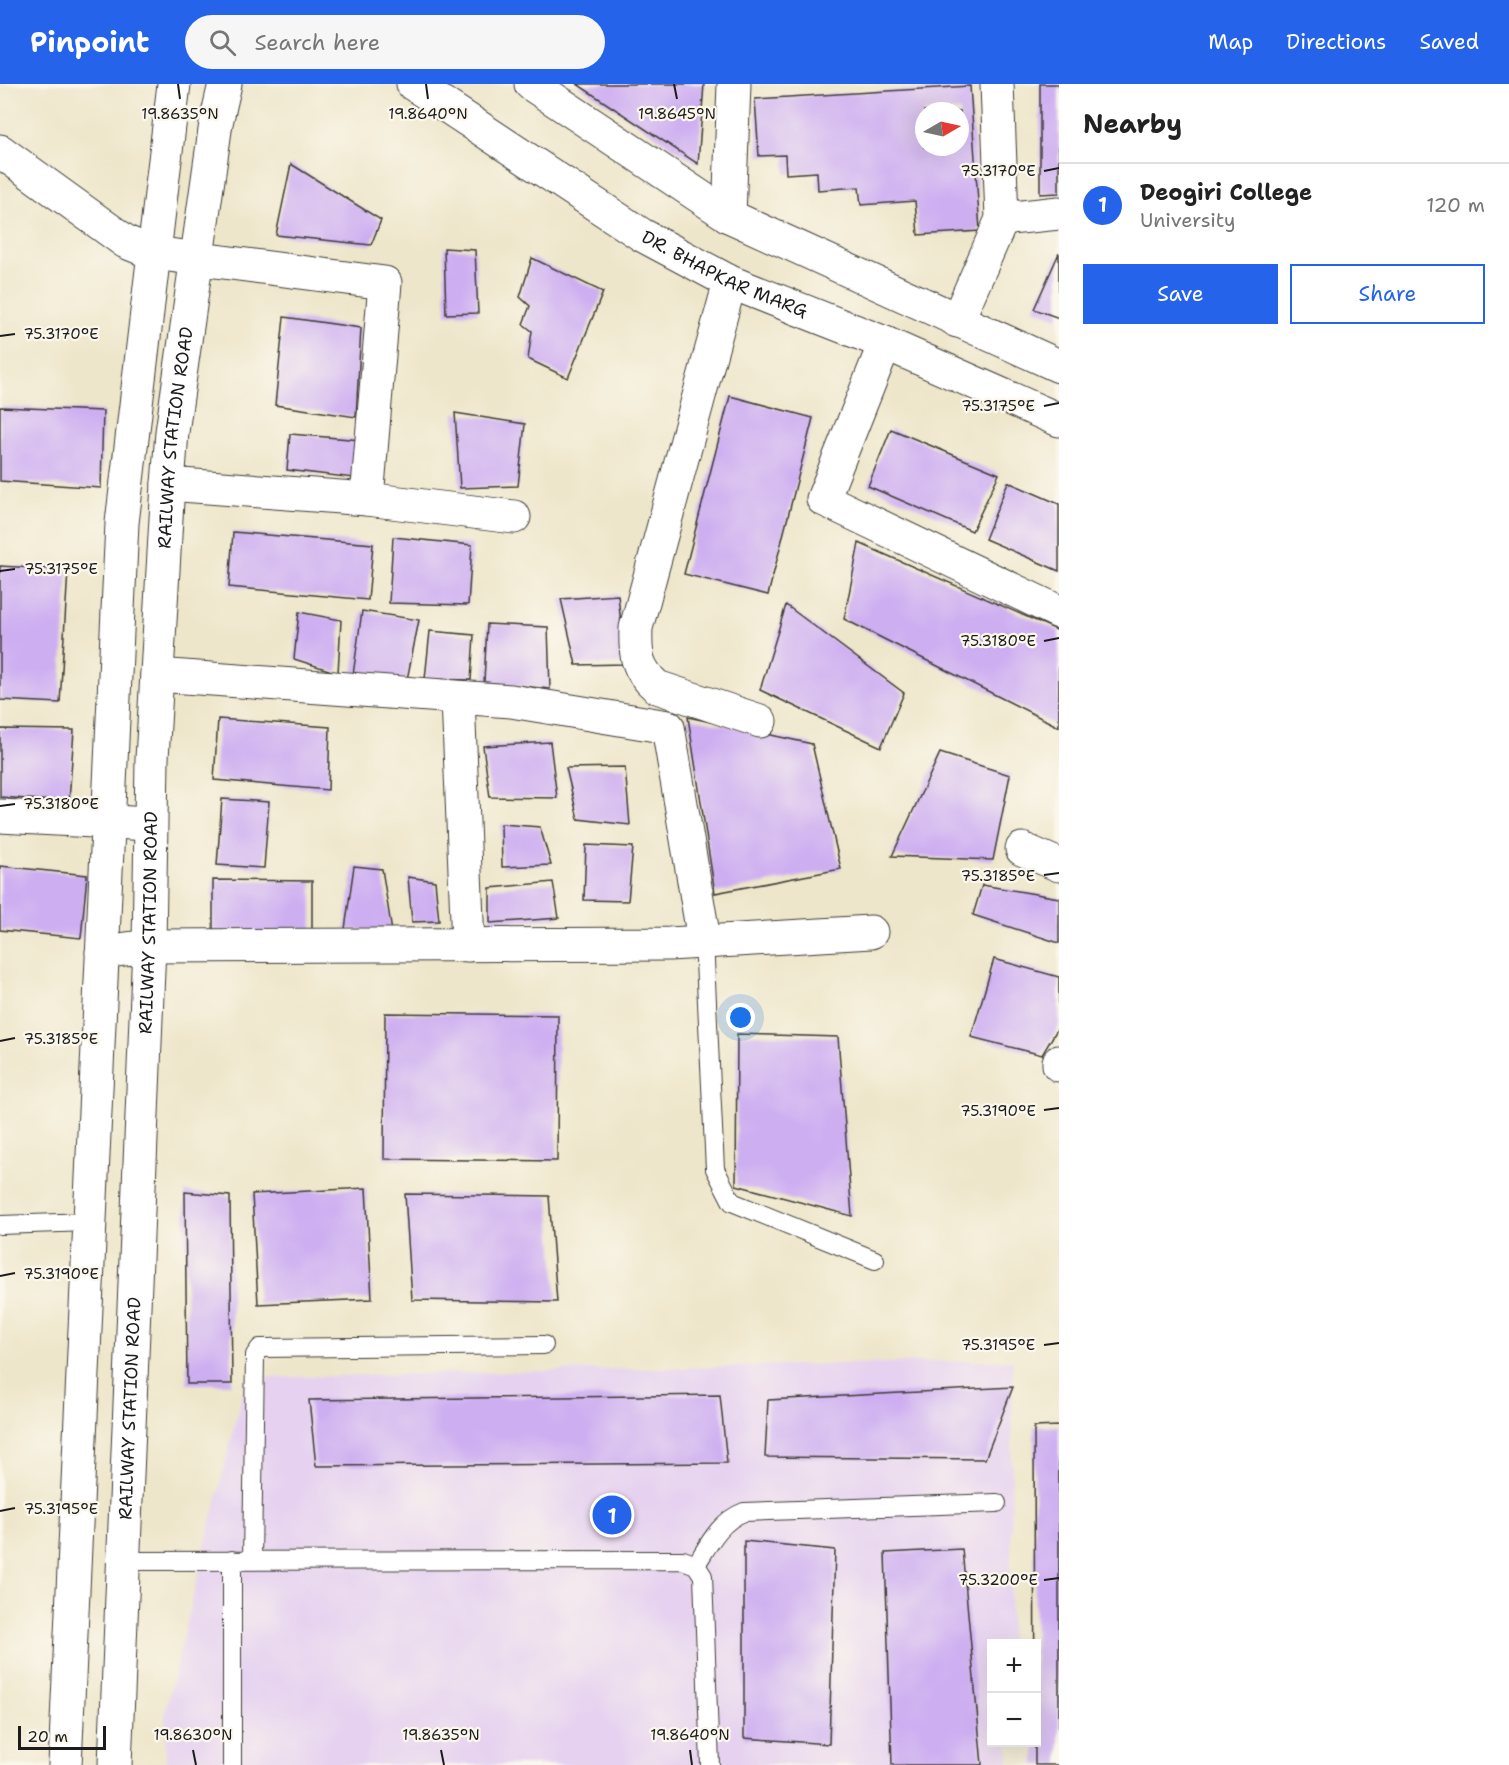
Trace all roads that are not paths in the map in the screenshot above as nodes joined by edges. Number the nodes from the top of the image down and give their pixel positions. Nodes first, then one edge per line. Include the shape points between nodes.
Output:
1 (174, 84) edge
2 (225, 84) edge
3 (413, 84) edge
4 (531, 84) edge
5 (734, 84) edge
6 (997, 84) edge
7 (0, 151) edge
8 (1059, 213) edge
9 (729, 216) junction
10 (1002, 219) junction
11 (153, 253) junction
12 (197, 260) junction
13 (730, 282) junction
14 (957, 321) junction
15 (885, 342) junction
16 (1059, 366) edge
17 (1059, 420) edge
18 (168, 484) junction
19 (367, 499) junction
20 (514, 517) dead end
21 (1059, 612) edge
22 (157, 675) junction
23 (459, 698) junction
24 (760, 721) dead end
25 (0, 816) edge
26 (108, 822) junction
27 (150, 824) junction
28 (1022, 849) dead end
29 (1059, 865) edge
30 (871, 932) dead end
31 (704, 940) junction
32 (468, 945) junction
33 (149, 946) junction
34 (102, 952) junction
35 (90, 1222) junction
36 (0, 1225) edge
37 (875, 1260) dead end
38 (544, 1345) dead end
39 (997, 1503) dead end
40 (232, 1560) junction
41 (252, 1560) junction
42 (123, 1561) junction
43 (696, 1565) junction
44 (65, 1765) edge
45 (115, 1765) edge
46 (232, 1765) edge
47 (710, 1765) edge

1 - 11 street
2 - 12 street, RAILWAY STATION ROAD
3 - 13 street, DR. BHAPKAR MARG via 642,235
4 - 9 street
5 - 9 street
6 - 10 street
7 - 11 street via 126,242
8 - 10 street
9 - 14 street
10 - 14 street
11 - 12 street
11 - 26 street via 122,523
12 - 18 street, RAILWAY STATION ROAD
12 - 19 street via 385,283
13 - 15 street, DR. BHAPKAR MARG
13 - 24 street via 636,628 635,654 645,677 657,687
14 - 16 street
15 - 17 street, DR. BHAPKAR MARG
15 - 21 street via 823,499
18 - 19 street
18 - 22 street, RAILWAY STATION ROAD
19 - 20 street
22 - 23 street
22 - 27 street, RAILWAY STATION ROAD
23 - 31 street via 511,701 668,727
23 - 32 street
25 - 26 street
26 - 27 street
26 - 34 street
27 - 33 street, RAILWAY STATION ROAD
28 - 29 street
30 - 31 street
31 - 32 street via 669,944
31 - 37 lane via 715,1169 726,1195 732,1202
32 - 33 street
33 - 34 street
33 - 42 street, RAILWAY STATION ROAD
34 - 35 street
35 - 36 lane
35 - 44 street
38 - 41 lane via 260,1348 255,1355
39 - 43 lane via 744,1512 721,1527
40 - 41 lane
40 - 42 lane
40 - 46 lane
41 - 43 lane via 682,1560
42 - 45 street, RAILWAY STATION ROAD
43 - 47 lane via 704,1576

